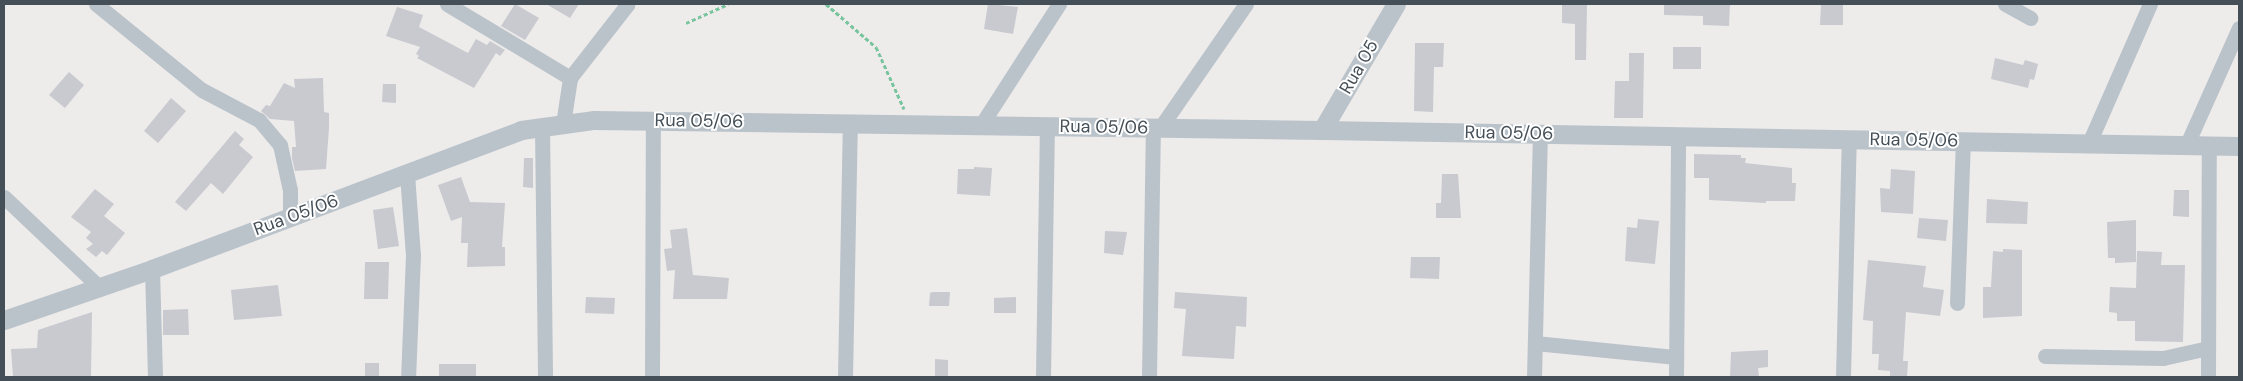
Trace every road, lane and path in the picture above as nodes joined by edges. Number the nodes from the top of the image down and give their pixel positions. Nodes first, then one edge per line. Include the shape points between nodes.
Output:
1 (96, 4) edge
2 (447, 4) edge
3 (625, 4) edge
4 (728, 4) edge
5 (826, 4) edge
6 (1059, 4) edge
7 (1246, 4) edge
8 (1396, 4) edge
9 (2004, 4) edge
10 (2150, 4) edge
11 (2030, 18) dead end
12 (686, 23) dead end
13 (2239, 28) edge
14 (570, 78) junction
15 (653, 121) junction
16 (850, 123) junction
17 (563, 124) junction
18 (911, 124) junction
19 (981, 125) junction
20 (1047, 126) junction
21 (542, 127) junction
22 (1156, 128) junction
23 (1322, 130) junction
24 (1540, 134) junction
25 (1678, 136) junction
26 (1849, 139) junction
27 (1963, 141) junction
28 (2090, 143) junction
29 (2187, 144) junction
30 (2209, 146) junction
31 (2239, 146) edge
32 (407, 174) junction
33 (4, 197) edge
34 (290, 217) junction
35 (152, 269) junction
36 (98, 286) junction
37 (1957, 302) dead end
38 (4, 320) edge
39 (1535, 343) junction
40 (2208, 348) junction
41 (2045, 356) dead end
42 (1676, 357) junction
43 (155, 377) edge
44 (408, 377) edge
45 (545, 377) edge
46 (652, 377) edge
47 (845, 377) edge
48 (1043, 377) edge
49 (1149, 377) edge
50 (1534, 377) edge
51 (1676, 377) edge
52 (1843, 377) edge
53 (2208, 377) edge

1 - 34 street via 202,90 260,120 280,145 290,190
2 - 14 street
3 - 14 street
4 - 12 path
5 - 18 path via 876,48
6 - 19 street
7 - 22 street
8 - 23 street, Rua 05
9 - 11 street
10 - 28 street
13 - 29 street
14 - 17 street
15 - 16 street, Rua 05/06
15 - 17 street, Rua 05/06 via 594,120
15 - 46 street
16 - 18 street, Rua 05/06
16 - 47 street
17 - 21 street, Rua 05/06
18 - 19 street, Rua 05/06
19 - 20 street, Rua 05/06
20 - 22 street, Rua 05/06
20 - 48 street
21 - 32 street, Rua 05/06 via 521,130
21 - 45 street
22 - 23 street, Rua 05/06
22 - 49 street
23 - 24 street, Rua 05/06
24 - 25 street, Rua 05/06
24 - 39 street
25 - 26 street, Rua 05/06
25 - 42 street
26 - 27 street, Rua 05/06
26 - 52 street
27 - 28 street, Rua 05/06
27 - 37 street
28 - 29 street, Rua 05/06
29 - 30 street, Rua 05/06
30 - 31 street, Rua 05/06
30 - 40 street
32 - 34 street, Rua 05/06
32 - 44 street via 413,255
33 - 36 street
34 - 35 street, Rua 05/06
35 - 36 street, Rua 05/06
35 - 43 street
36 - 38 street, Rua 05/06
39 - 42 street
39 - 50 street
40 - 41 street via 2163,358
40 - 53 street
42 - 51 street

